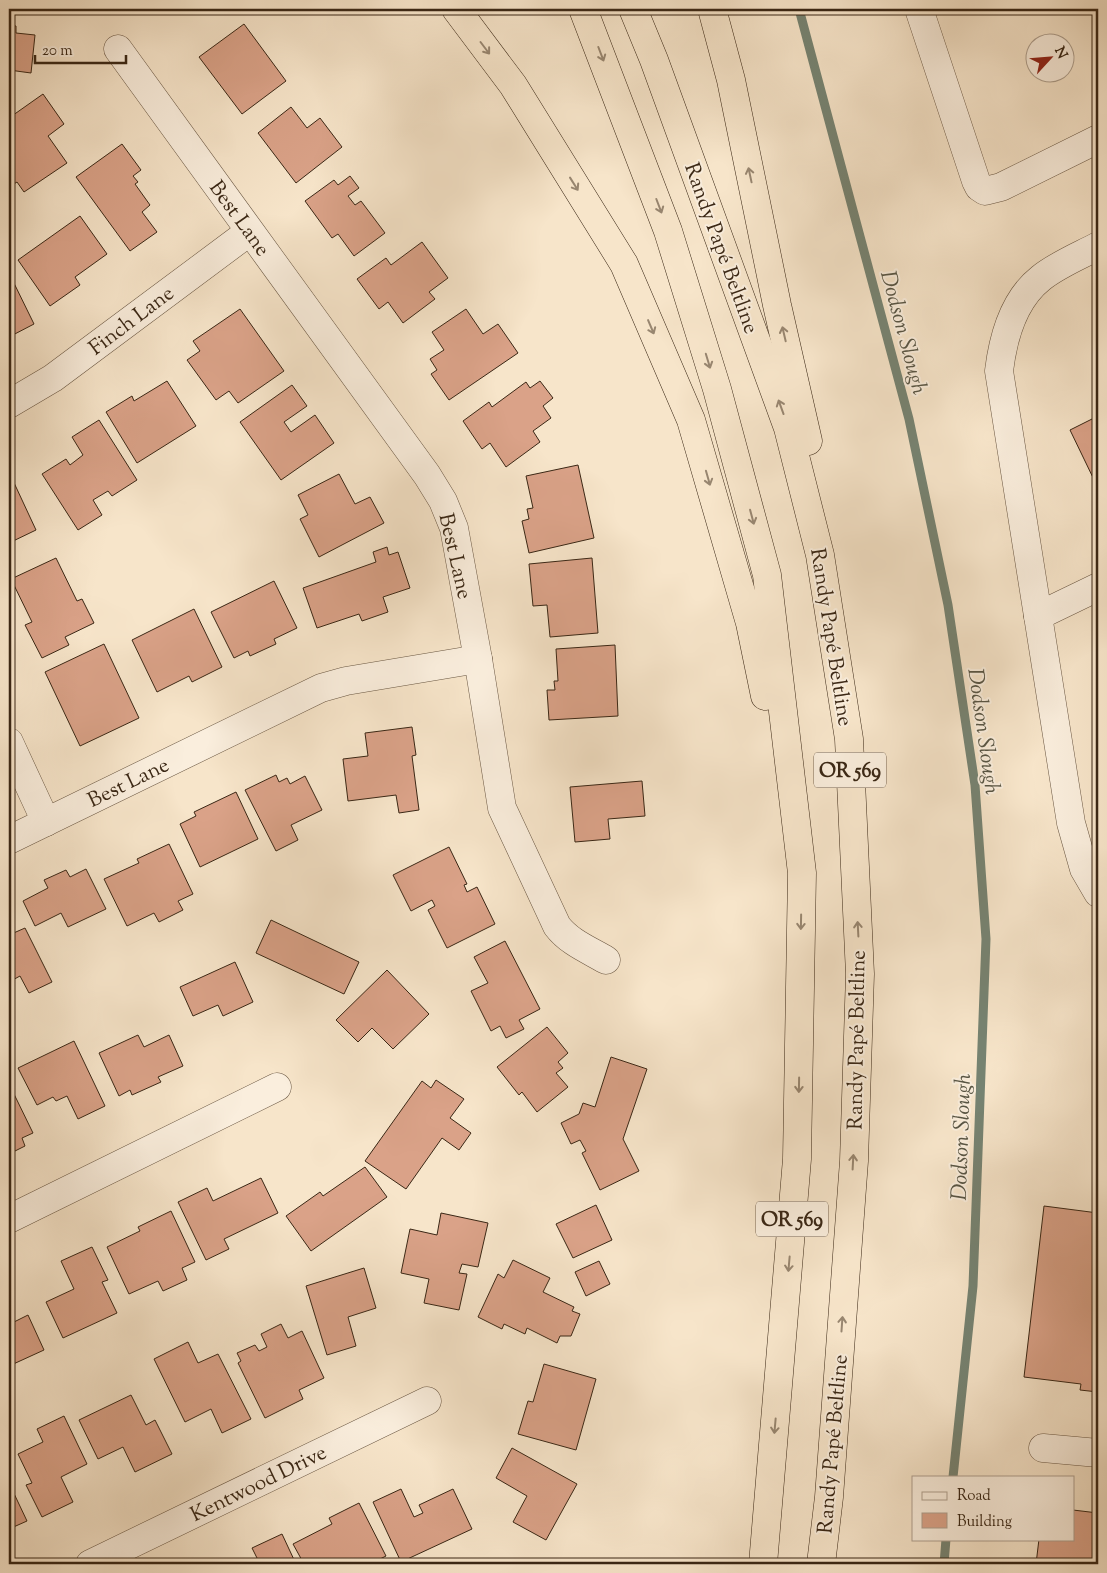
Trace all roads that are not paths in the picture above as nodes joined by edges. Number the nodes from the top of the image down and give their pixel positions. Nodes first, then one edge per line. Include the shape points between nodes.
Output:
1 (456, 9) edge
2 (583, 9) edge
3 (632, 9) edge
4 (712, 9) edge
5 (919, 9) edge
6 (118, 49) dead end
7 (1098, 139) edge
8 (249, 232) junction
9 (1098, 246) edge
10 (9, 404) edge
11 (820, 555) junction
12 (1098, 587) edge
13 (1038, 616) junction
14 (478, 659) junction
15 (9, 742) edge
16 (46, 822) junction
17 (9, 840) edge
18 (802, 873) junction
19 (1098, 893) edge
20 (606, 960) dead end
21 (277, 1087) dead end
22 (9, 1219) edge
23 (427, 1401) dead end
24 (1043, 1448) dead end
25 (1098, 1454) edge
26 (90, 1564) edge
27 (763, 1564) edge
28 (821, 1564) edge

1 -> 18 highway via 513,85 624,264 691,420 750,624
2 -> 18 highway, OR 569 via 668,232 717,389 767,575
11 -> 3 highway, Randy Papé Beltline / OR 569 via 788,428
11 -> 4 highway via 808,440 731,80
5 - 7 street via 976,180 985,191 992,191
6 - 8 street, Best Lane
8 - 10 street, Finch Lane via 53,378
8 - 14 street, Best Lane via 443,501 454,528
9 - 13 street via 1055,269 1028,290 1002,347 1000,371
28 -> 11 highway, Randy Papé Beltline / OR 569 via 829,1497 853,1171 860,974 849,739
12 - 13 street
13 - 19 street via 1071,823 1084,869
14 - 16 street, Best Lane via 321,688
14 - 20 street via 499,796 507,820 557,926 570,939
15 - 16 street
16 - 17 street, Best Lane
18 -> 27 highway, OR 569 via 797,1159
21 - 22 street
23 - 26 street, Kentwood Drive
24 - 25 street

